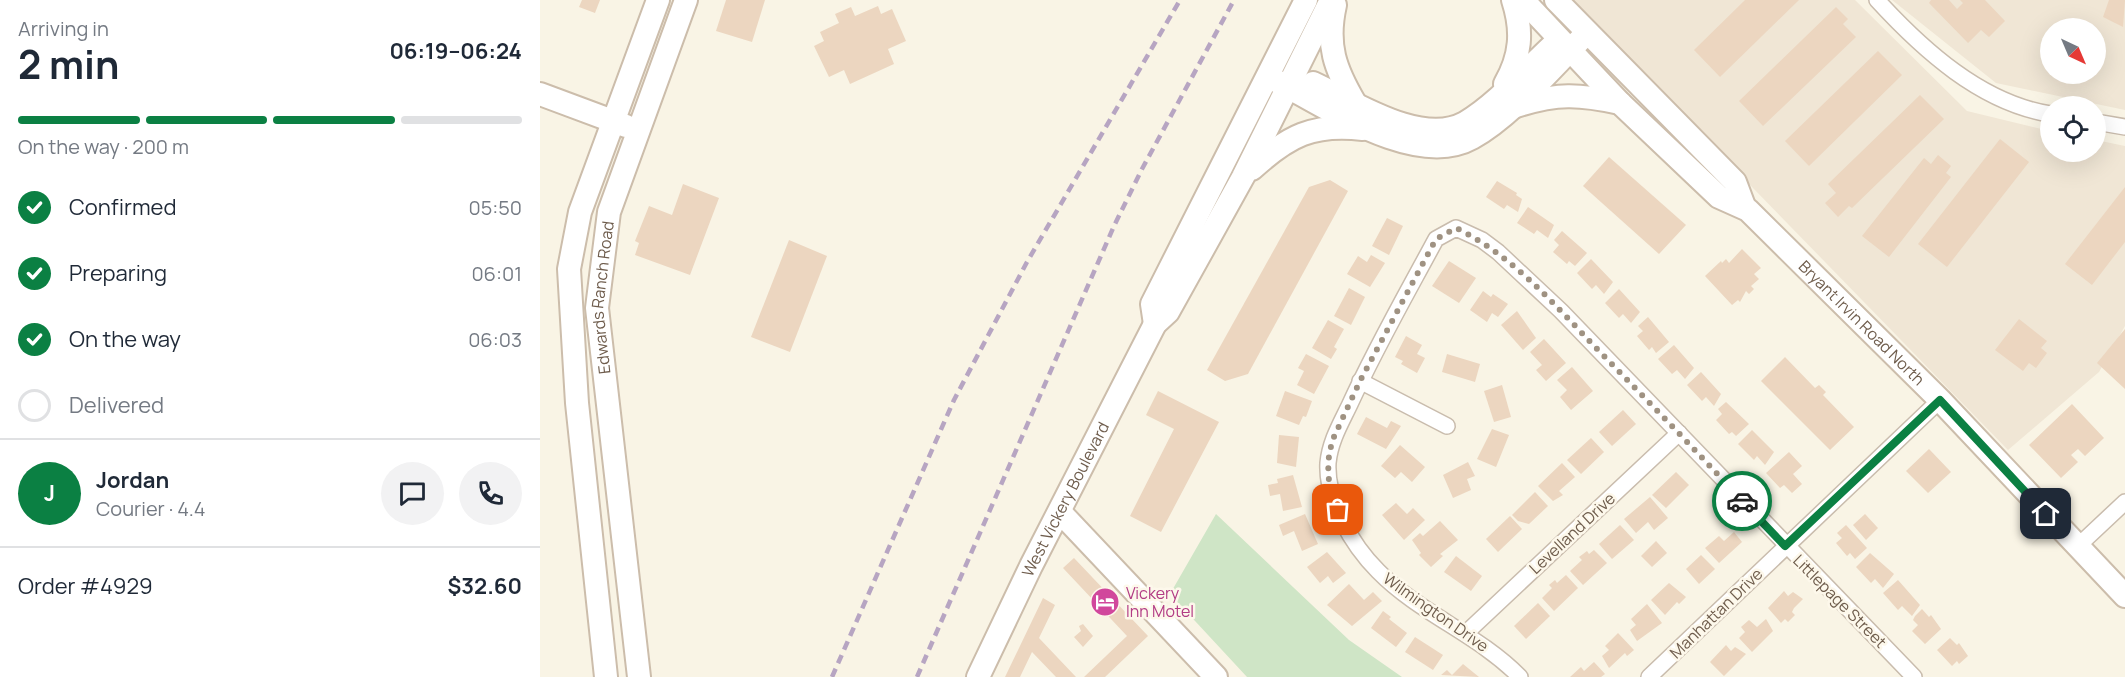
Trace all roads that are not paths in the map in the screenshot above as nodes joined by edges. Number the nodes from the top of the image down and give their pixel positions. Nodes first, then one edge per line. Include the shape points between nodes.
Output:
1 (658, 0) edge
2 (686, 0) edge
3 (1306, 0) edge
4 (1331, 0) edge
5 (1337, 0) edge
6 (1513, 0) edge
7 (1523, 0) edge
8 (1556, 0) edge
9 (1877, 0) edge
10 (1582, 27) junction
11 (1564, 45) junction
12 (1282, 75) junction
13 (540, 94) edge
14 (1504, 102) junction
15 (1355, 103) junction
16 (1620, 103) junction
17 (2040, 111) edge
18 (614, 122) junction
19 (2106, 124) edge
20 (2125, 127) edge
21 (1373, 130) junction
22 (639, 131) junction
23 (1243, 177) junction
24 (1744, 207) junction
25 (1456, 228) joint
26 (1155, 324) junction
27 (604, 369) junction
28 (576, 373) junction
29 (1360, 381) junction
30 (1940, 400) junction
31 (1447, 426) dead end
32 (1679, 433) junction
33 (2125, 502) edge
34 (1060, 512) junction
35 (1785, 546) junction
36 (2077, 547) junction
37 (2125, 596) edge
38 (1466, 633) junction
39 (606, 677) edge
40 (639, 677) edge
41 (978, 677) edge
42 (1216, 677) edge
43 (1520, 677) edge
44 (1649, 677) edge
45 (1914, 677) edge

1 - 18 main road, Edwards Ranch Road
2 - 22 main road, Edwards Ranch Road
3 - 12 main road, West Vickery Boulevard
4 - 12 main road, West Vickery Boulevard
5 - 15 main road via 1330,43 1336,67
6 - 14 main road via 1520,27 1520,49
7 - 11 main road, Bryant Irvin Road North
8 - 10 main road, Bryant Irvin Road North
9 - 17 street via 1956,72 2001,100
10 - 11 main road
10 - 24 main road, Bryant Irvin Road North via 1736,182
11 - 14 main road
11 - 16 main road, Bryant Irvin Road North
12 - 15 main road
12 - 21 main road
12 - 23 main road, West Vickery Boulevard
12 - 26 main road, West Vickery Boulevard via 1152,304
13 - 18 main road
14 - 15 main road via 1463,124 1436,130 1406,126
14 - 16 main road via 1569,94
14 - 21 main road via 1491,126 1451,146 1437,148 1401,142
16 - 24 main road, Bryant Irvin Road North via 1719,197
18 - 22 main road
18 - 28 main road, Edwards Ranch Road via 580,212 569,269
19 - 20 street
21 - 23 main road via 1325,128 1299,134 1276,147
22 - 27 main road, Edwards Ranch Road via 609,212 597,308
23 - 26 main road, West Vickery Boulevard via 1168,312
24 - 30 main road, Bryant Irvin Road North
25 - 29 street, Wilmington Drive via 1436,239
25 - 32 street, Littlepage Street via 1498,252
26 - 34 main road, West Vickery Boulevard
27 - 28 main road
27 - 40 main road, Edwards Ranch Road
28 - 39 main road, Edwards Ranch Road
29 - 31 street
29 - 38 street, Wilmington Drive via 1332,441 1328,462 1329,482 1338,510 1353,540 1378,571 1417,603
30 - 35 street, Manhattan Drive
30 - 36 main road, Bryant Irvin Road North
32 - 35 street, Littlepage Street
32 - 38 street, Levelland Drive
33 - 36 street
34 - 41 main road, West Vickery Boulevard
34 - 42 main road
35 - 44 street, Manhattan Drive
35 - 45 street, Littlepage Street
36 - 37 main road, Bryant Irvin Road North
38 - 43 street, Wilmington Drive

